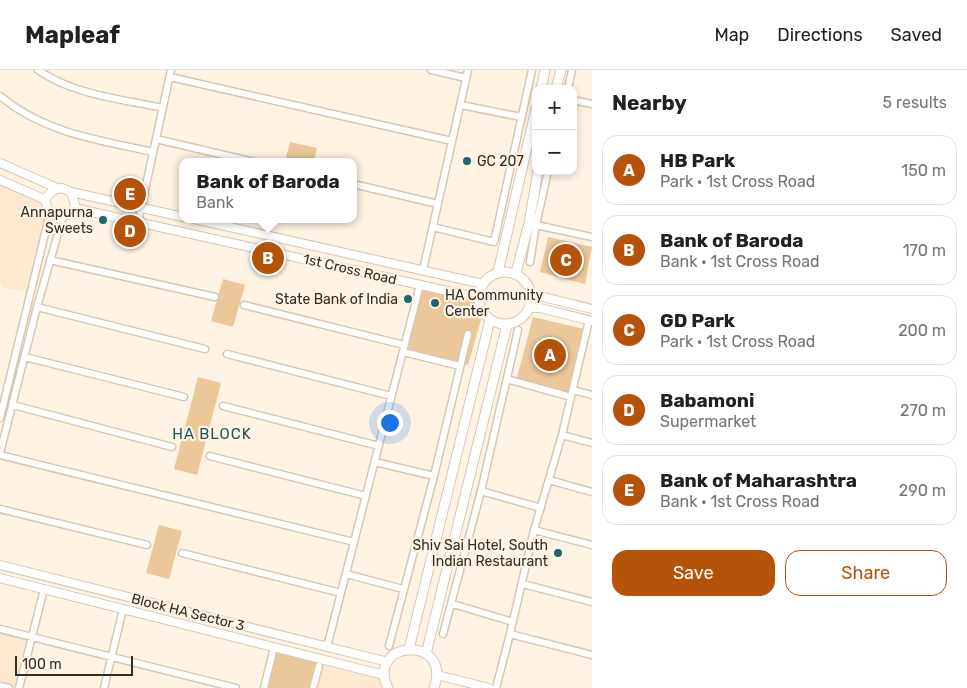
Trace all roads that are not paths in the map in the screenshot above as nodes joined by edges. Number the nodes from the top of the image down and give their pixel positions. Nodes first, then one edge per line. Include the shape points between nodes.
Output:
1 (38, 70) edge
2 (431, 70) edge
3 (468, 70) edge
4 (532, 70) edge
5 (545, 70) edge
6 (561, 70) edge
7 (572, 70) edge
8 (171, 73) edge
9 (466, 78) junction
10 (541, 85) edge
11 (557, 85) edge
12 (569, 85) edge
13 (0, 96) edge
14 (577, 101) edge
15 (461, 104) junction
16 (592, 104) edge
17 (163, 108) junction
18 (521, 117) junction
19 (532, 126) edge
20 (156, 140) junction
21 (452, 141) junction
22 (153, 152) junction
23 (236, 158) edge
24 (0, 163) edge
25 (537, 175) edge
26 (547, 175) edge
27 (0, 180) edge
28 (357, 185) edge
29 (57, 188) junction
30 (71, 192) junction
31 (46, 200) junction
32 (438, 204) junction
33 (140, 207) junction
34 (74, 208) junction
35 (50, 213) junction
36 (63, 216) junction
37 (179, 216) edge
38 (138, 222) junction
39 (212, 223) edge
40 (536, 225) junction
41 (433, 227) junction
42 (592, 236) edge
43 (50, 260) junction
44 (386, 262) junction
45 (530, 262) dead end
46 (423, 270) junction
47 (498, 272) junction
48 (516, 273) junction
49 (383, 276) junction
50 (483, 284) junction
51 (420, 285) junction
52 (531, 294) junction
53 (215, 297) dead end
54 (479, 298) junction
55 (244, 305) dead end
56 (36, 307) junction
57 (529, 308) junction
58 (592, 309) edge
59 (24, 318) junction
60 (490, 320) junction
61 (33, 321) junction
62 (590, 321) edge
63 (507, 325) junction
64 (518, 330) dead end
65 (468, 334) dead end
66 (403, 348) junction
67 (205, 349) dead end
68 (227, 354) dead end
69 (25, 356) junction
70 (460, 366) junction
71 (507, 380) junction
72 (572, 393) junction
73 (592, 395) edge
74 (391, 396) junction
75 (184, 397) dead end
76 (12, 405) junction
77 (223, 406) dead end
78 (0, 418) edge
79 (0, 426) edge
80 (7, 428) junction
81 (562, 435) junction
82 (592, 443) edge
83 (379, 446) junction
84 (172, 447) dead end
85 (0, 454) edge
86 (210, 456) dead end
87 (375, 462) junction
88 (434, 476) junction
89 (549, 480) junction
90 (481, 491) junction
91 (592, 492) edge
92 (366, 496) junction
93 (541, 508) junction
94 (0, 509) edge
95 (534, 530) junction
96 (354, 542) junction
97 (592, 545) edge
98 (147, 546) dead end
99 (182, 553) dead end
100 (0, 565) edge
101 (346, 574) junction
102 (0, 578) edge
103 (79, 584) junction
104 (523, 584) junction
105 (44, 589) junction
106 (403, 589) junction
107 (341, 593) junction
108 (76, 597) junction
109 (592, 602) edge
110 (453, 604) junction
111 (123, 609) junction
112 (178, 609) junction
113 (174, 622) junction
114 (513, 622) junction
115 (243, 626) junction
116 (0, 629) edge
117 (444, 634) dead end
118 (510, 634) junction
119 (32, 637) junction
120 (240, 638) junction
121 (389, 646) dead end
122 (274, 647) junction
123 (327, 647) junction
124 (409, 649) junction
125 (426, 654) junction
126 (592, 655) edge
127 (111, 657) junction
128 (388, 662) junction
129 (319, 666) dead end
130 (384, 675) junction
131 (437, 675) junction
132 (0, 686) edge
133 (9, 688) edge
134 (19, 688) edge
135 (104, 688) edge
136 (236, 688) edge
137 (264, 688) edge
138 (313, 688) edge
139 (388, 688) edge
140 (434, 688) edge
141 (489, 688) edge
142 (496, 688) edge

1 - 17 street via 67,86
2 - 9 street
3 - 9 street
4 - 18 street
5 - 10 main road
6 - 11 main road
7 - 12 street
8 - 17 street
8 - 21 street
9 - 15 street
13 - 22 street via 25,115 53,128
14 - 16 street
15 - 18 street
15 - 21 street
17 - 20 street
18 - 41 street via 494,242
19 - 47 main road
20 - 22 street
20 - 23 street
21 - 32 street
22 - 33 street
24 - 29 street
25 - 48 main road
26 - 40 street
27 - 31 street
28 - 32 street
29 - 30 street
29 - 31 street via 49,193
30 - 33 street
30 - 34 street
31 - 35 street
32 - 41 street
33 - 37 street
33 - 38 street
34 - 36 street
34 - 38 street, 1st Cross Road
35 - 36 street
35 - 59 street
36 - 43 street
38 - 49 street, 1st Cross Road
39 - 44 street
40 - 42 street
40 - 45 street
41 - 46 street
43 - 53 street
43 - 56 street
44 - 46 street
44 - 49 street
46 - 50 street
47 - 48 main road
47 - 50 main road
48 - 52 main road via 528,284
49 - 51 street, 1st Cross Road
50 - 54 main road
51 - 54 street, 1st Cross Road
51 - 66 street
52 - 57 main road
52 - 58 street
54 - 60 main road
55 - 66 street
56 - 61 street
56 - 67 street
57 - 62 street
57 - 63 main road via 522,318
59 - 61 street
59 - 78 street
60 - 63 main road
60 - 124 main road
61 - 69 street
62 - 72 street
63 - 125 main road
64 - 71 street
65 - 70 street
66 - 70 street
66 - 74 street
68 - 74 street
69 - 75 street
69 - 76 street
70 - 88 street
71 - 72 street
71 - 90 street
72 - 73 street
72 - 81 street
74 - 83 street
76 - 80 street
76 - 84 street
77 - 83 street
79 - 80 street
80 - 85 street
81 - 82 street
81 - 89 street
83 - 87 street
85 - 96 street
86 - 92 street
87 - 88 street
87 - 92 street
88 - 106 street
89 - 91 street
89 - 93 street
90 - 93 street
90 - 110 street
92 - 96 street
93 - 95 street
94 - 98 street
95 - 97 street
95 - 104 street
96 - 101 street
99 - 107 street
100 - 103 street, Block HA Sector 3
101 - 106 street
101 - 107 street
102 - 105 street
103 - 108 street
103 - 112 street, Block HA Sector 3
104 - 109 street
104 - 114 street
105 - 108 street
105 - 119 street
106 - 121 street
107 - 123 street
108 - 111 street
110 - 114 street
110 - 117 street
111 - 113 street
111 - 127 street
112 - 113 street
112 - 115 street, Block HA Sector 3
113 - 120 street
114 - 118 street
115 - 120 street
115 - 123 street, Block HA Sector 3
116 - 119 street
118 - 126 street
118 - 142 street
119 - 127 street
119 - 134 street
120 - 122 street
122 - 130 street
122 - 137 street
123 - 128 street, Block HA Sector 3
124 - 125 main road
124 - 128 main road via 394,654
125 - 131 main road
127 - 135 street
127 - 136 street
128 - 130 main road
129 - 138 street
130 - 139 main road
131 - 140 main road
131 - 141 street
132 - 133 street

